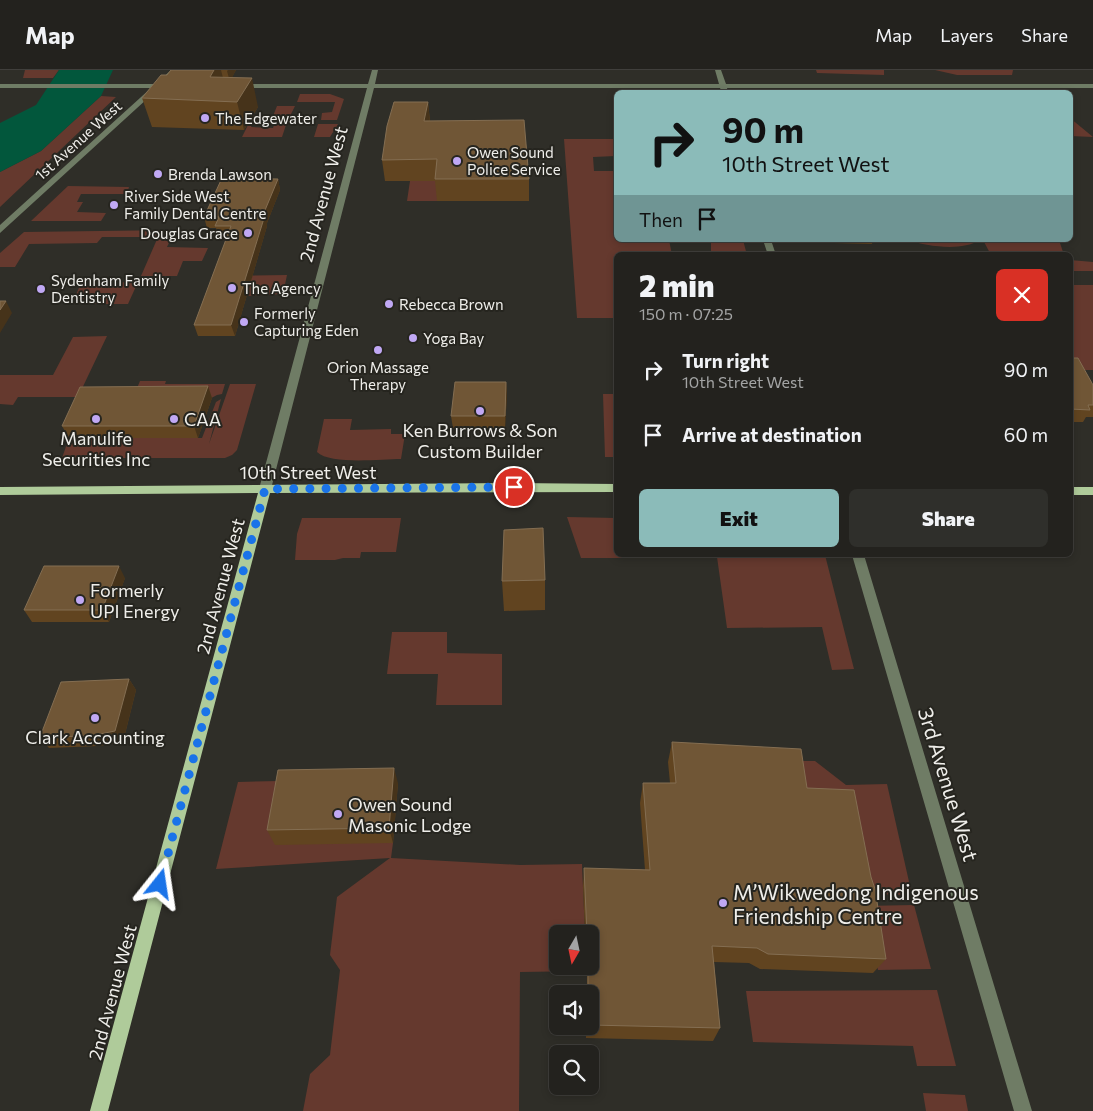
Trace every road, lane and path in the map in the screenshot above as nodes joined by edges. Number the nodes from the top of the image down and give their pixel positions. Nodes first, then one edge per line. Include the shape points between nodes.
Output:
1 (175, 70) edge
2 (375, 70) edge
3 (718, 70) edge
4 (0, 86) edge
5 (158, 86) junction
6 (177, 86) edge
7 (226, 86) edge
8 (371, 86) junction
9 (1093, 86) edge
10 (724, 90) edge
11 (0, 230) edge
12 (614, 488) edge
13 (265, 489) junction
14 (0, 491) edge
15 (1073, 491) edge
16 (1093, 491) edge
17 (859, 557) edge
18 (100, 1111) edge
19 (1023, 1111) edge

1 - 5 street, 1st Avenue West
2 - 8 street, 2nd Avenue West
3 - 10 street
4 - 5 street
5 - 6 street
5 - 11 street, 1st Avenue West
7 - 8 street
8 - 10 street
8 - 13 street, 2nd Avenue West
9 - 10 street
12 - 13 main road, 10th Street West
13 - 14 main road, 10th Street West
13 - 18 main road, 2nd Avenue West
15 - 16 main road
17 - 19 street, 3rd Avenue West

